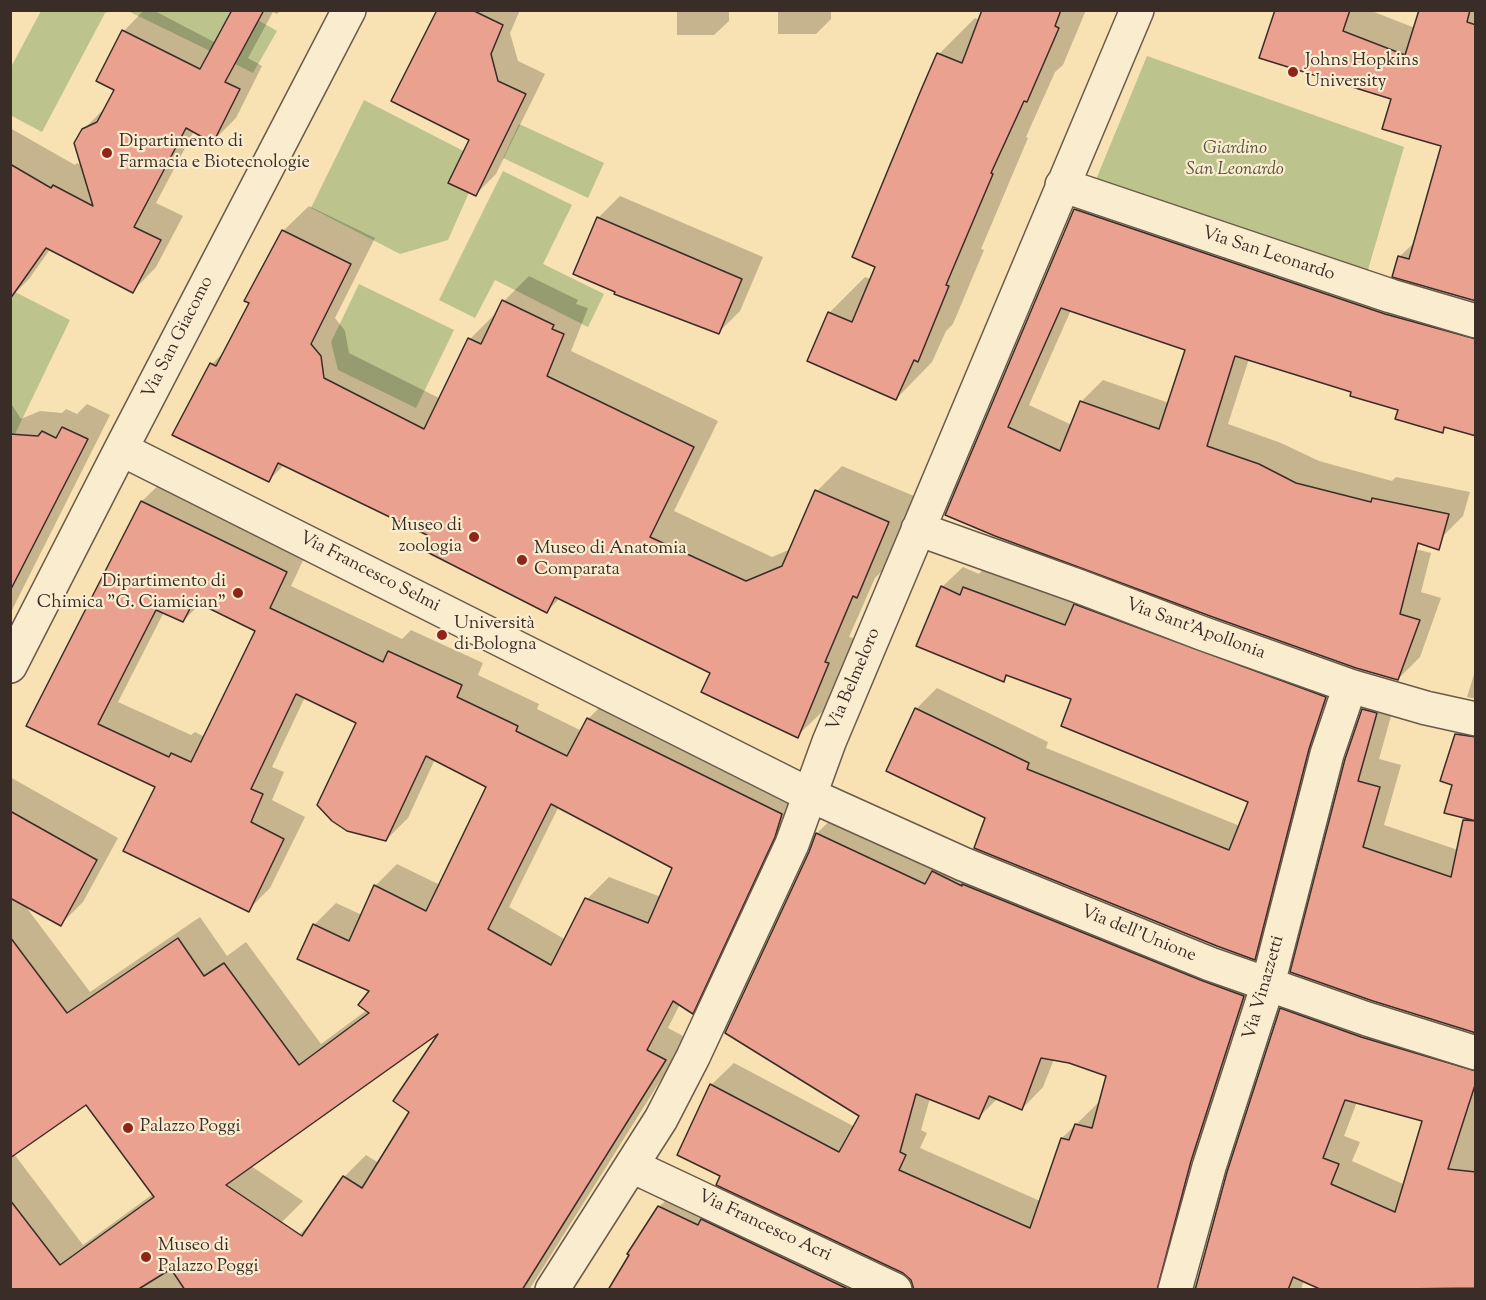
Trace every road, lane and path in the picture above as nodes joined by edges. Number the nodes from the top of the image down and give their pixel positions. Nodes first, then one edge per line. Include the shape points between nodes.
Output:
1 (349, 10) edge
2 (1137, 10) edge
3 (1062, 185) junction
4 (1476, 321) edge
5 (121, 449) junction
6 (918, 529) junction
7 (10, 666) edge
8 (1350, 686) junction
9 (1476, 718) edge
10 (810, 795) junction
11 (1268, 984) junction
12 (1476, 1053) edge
13 (632, 1166) junction
14 (552, 1290) edge
15 (895, 1290) edge
16 (1175, 1290) edge

1 - 5 street, Via San Giacomo
2 - 3 street, Via Belmeloro
3 - 4 street, Via San Leonardo
3 - 6 street, Via Belmeloro
5 - 7 street, Via San Giacomo
5 - 10 street, Via Francesco Selmi
6 - 8 street, Via Sant'Apollonia
6 - 10 street, Via Belmeloro
8 - 9 street, Via Sant'Apollonia
8 - 11 street, Via Vinazzetti via 1327,754
10 - 11 street, Via dell'Unione via 963,864
10 - 13 street, Via Belmeloro via 792,844 693,1057
11 - 12 street, Via dell'Unione
11 - 16 street, Via Vinazzetti via 1209,1167
13 - 14 street, Via Belmeloro
13 - 15 street, Via Francesco Acri

